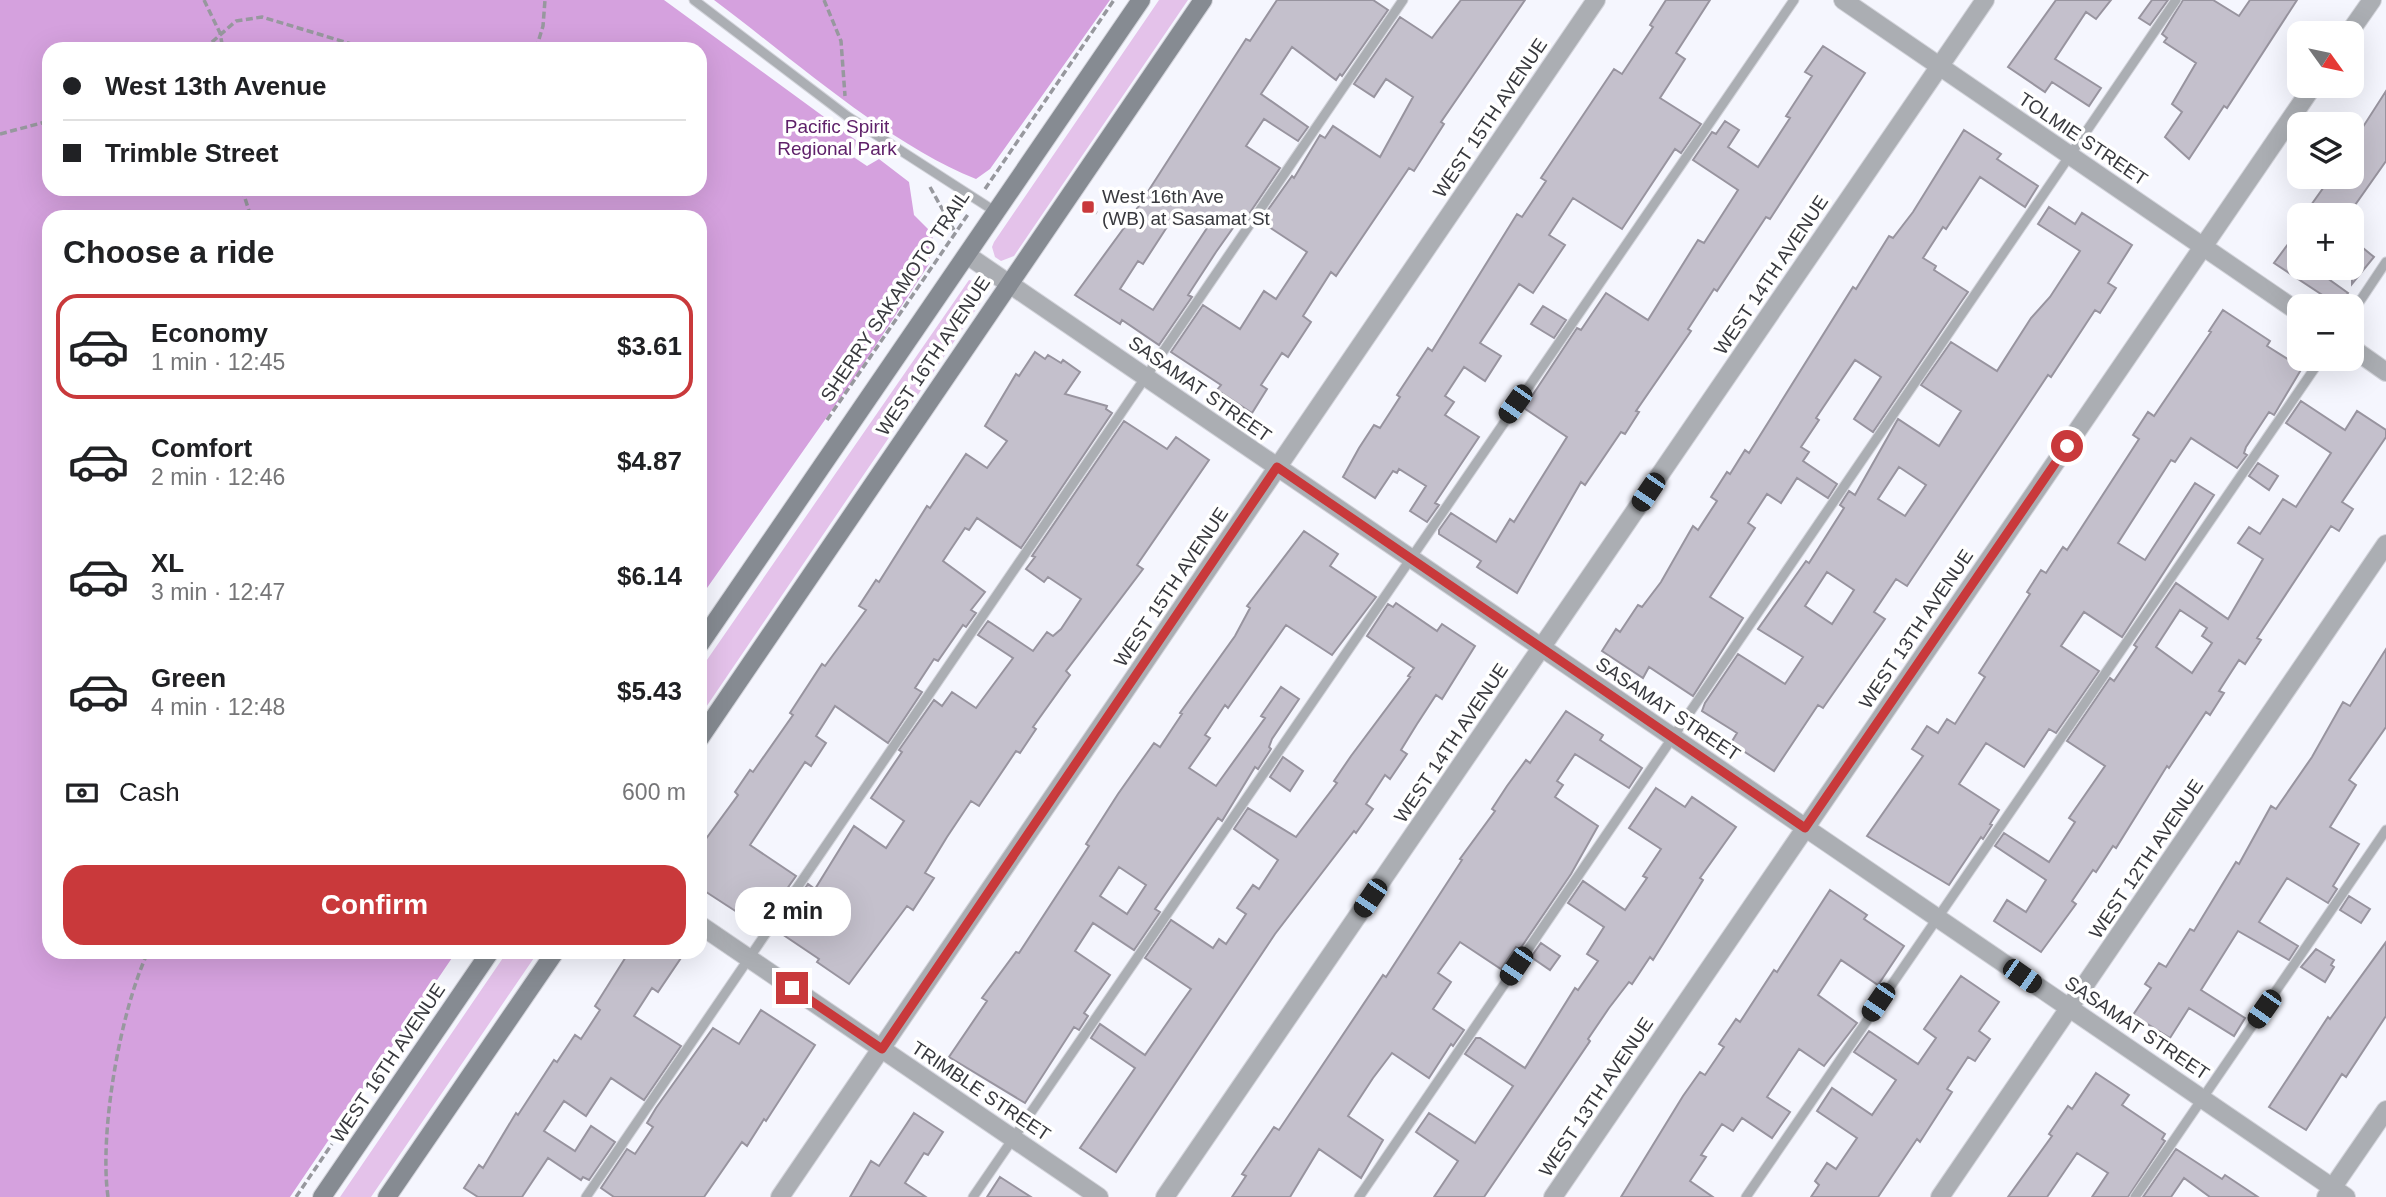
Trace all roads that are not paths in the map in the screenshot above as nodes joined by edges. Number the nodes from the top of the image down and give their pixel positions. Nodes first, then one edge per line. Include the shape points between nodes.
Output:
1 (694, 0) edge
2 (1141, 0) edge
3 (1203, 0) edge
4 (1403, 0) edge
5 (1596, 0) edge
6 (1794, 0) edge
7 (1843, 0) edge
8 (1984, 0) edge
9 (2176, 0) edge
10 (2372, 0) edge
11 (2357, 21) edge
12 (1939, 66) junction
13 (2306, 98) edge
14 (2070, 155) junction
15 (996, 212) junction
16 (2204, 247) junction
17 (967, 255) junction
18 (2386, 262) edge
19 (1008, 282) junction
20 (2364, 295) edge
21 (2287, 304) edge
22 (2364, 356) edge
23 (2312, 371) edge
24 (2386, 372) edge
25 (1145, 377) junction
26 (1277, 467) junction
27 (2386, 544) edge
28 (1410, 558) junction
29 (707, 634) edge
30 (1541, 648) junction
31 (707, 728) edge
32 (1672, 737) junction
33 (1805, 828) junction
34 (2386, 830) edge
35 (1936, 917) junction
36 (707, 930) edge
37 (485, 959) edge
38 (550, 959) edge
39 (749, 959) junction
40 (2069, 1008) junction
41 (882, 1049) junction
42 (2202, 1099) junction
43 (2386, 1110) edge
44 (1013, 1139) junction
45 (2335, 1194) edge
46 (322, 1197) edge
47 (387, 1197) edge
48 (586, 1197) edge
49 (780, 1197) edge
50 (973, 1197) edge
51 (1099, 1197) edge
52 (1166, 1197) edge
53 (1359, 1197) edge
54 (1553, 1197) edge
55 (1746, 1197) edge
56 (1940, 1197) edge
57 (2135, 1197) edge

1 - 15 lane via 847,116
2 - 15 main road, WEST 16TH AVENUE
3 - 19 main road, WEST 16TH AVENUE
4 - 25 lane
5 - 26 street, WEST 15TH AVENUE
6 - 28 lane
7 - 12 street, TOLMIE STREET
8 - 12 street, WEST 14TH AVENUE
9 - 14 lane
10 - 11 street
12 - 14 street, TOLMIE STREET
12 - 30 street, WEST 14TH AVENUE
13 - 16 street, WEST 13TH AVENUE
14 - 16 street, TOLMIE STREET
14 - 32 lane
15 - 17 main road, WEST 16TH AVENUE
16 - 21 street, TOLMIE STREET
16 - 33 street, WEST 13TH AVENUE
17 - 19 street, SASAMAT STREET
17 - 29 main road, WEST 16TH AVENUE
18 - 20 lane
19 - 25 street, SASAMAT STREET
19 - 31 main road, WEST 16TH AVENUE
22 - 24 street
23 - 35 lane
25 - 26 street, SASAMAT STREET
25 - 39 lane
26 - 28 street, SASAMAT STREET
26 - 41 street, WEST 15TH AVENUE
27 - 40 street, WEST 12TH AVENUE
28 - 30 street, SASAMAT STREET
28 - 44 lane
30 - 32 street, SASAMAT STREET
30 - 52 street, WEST 14TH AVENUE
32 - 33 street, SASAMAT STREET
32 - 53 lane
33 - 35 street, SASAMAT STREET
33 - 54 street, WEST 13TH AVENUE
34 - 42 lane
35 - 40 street, SASAMAT STREET
35 - 55 lane
36 - 39 street, TRIMBLE STREET
37 - 46 main road, WEST 16TH AVENUE
38 - 47 main road
39 - 41 street, TRIMBLE STREET
39 - 48 lane
40 - 42 street, SASAMAT STREET
40 - 56 street, WEST 12TH AVENUE
41 - 44 street, TRIMBLE STREET
41 - 49 street, WEST 15TH AVENUE
42 - 45 street, SASAMAT STREET
42 - 57 lane
43 - 45 street
44 - 50 lane
44 - 51 street, TRIMBLE STREET

